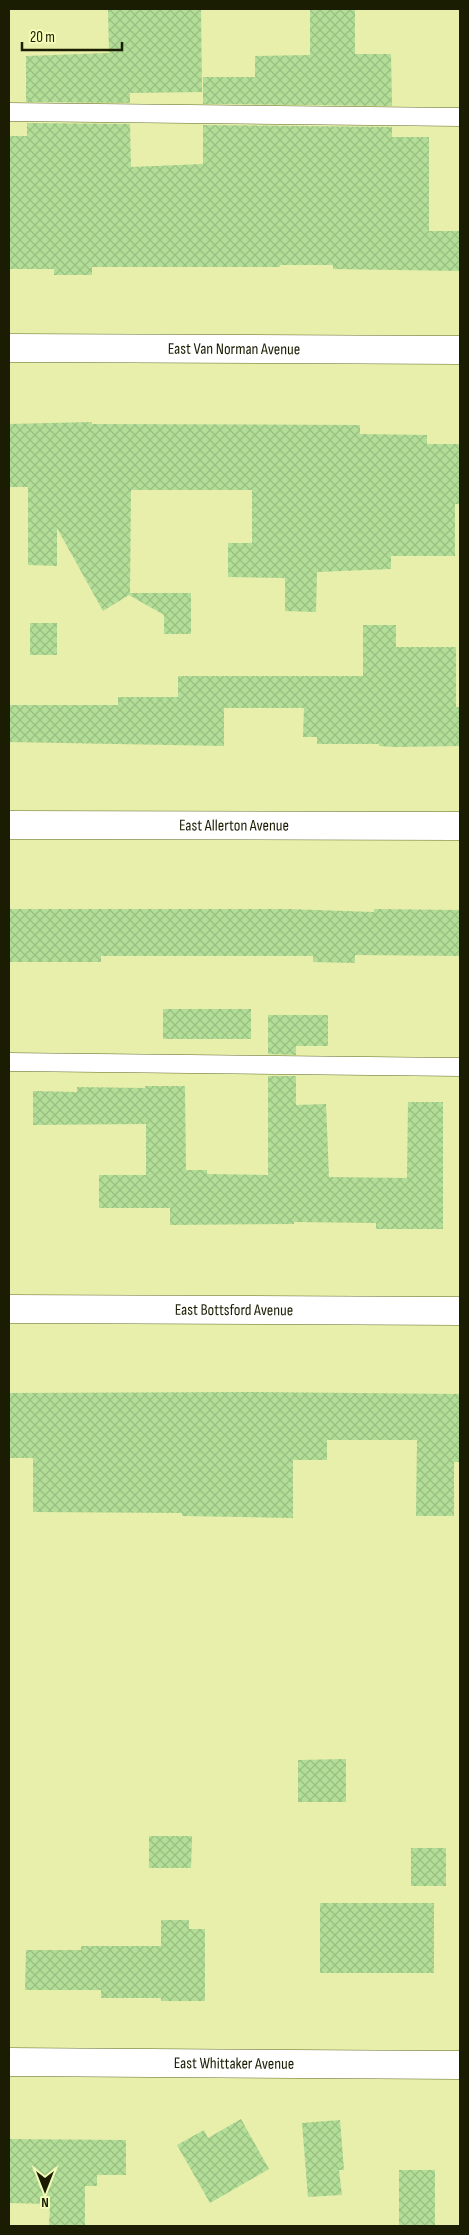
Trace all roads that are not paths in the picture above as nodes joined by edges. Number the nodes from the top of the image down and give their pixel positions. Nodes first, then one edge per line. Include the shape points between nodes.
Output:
1 (9, 112) edge
2 (460, 117) edge
3 (9, 348) edge
4 (460, 350) edge
5 (9, 825) edge
6 (460, 826) edge
7 (9, 1062) edge
8 (460, 1067) edge
9 (9, 1309) edge
10 (460, 1311) edge
11 (9, 2062) edge
12 (460, 2065) edge

1 - 2 lane
3 - 4 street, East Van Norman Avenue
5 - 6 street, East Allerton Avenue
7 - 8 lane
9 - 10 street, East Bottsford Avenue
11 - 12 street, East Whittaker Avenue

